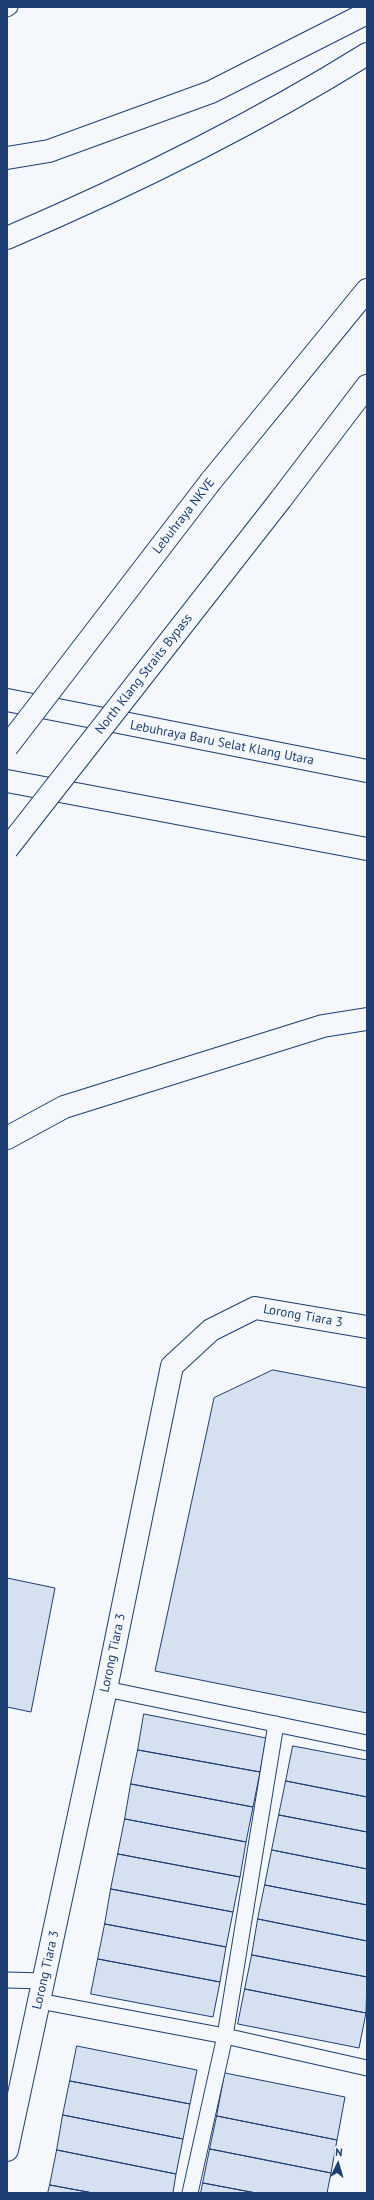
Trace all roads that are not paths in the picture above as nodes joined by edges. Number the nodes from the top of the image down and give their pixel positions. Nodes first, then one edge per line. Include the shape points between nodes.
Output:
1 (10, 7) edge
2 (7, 9) edge
3 (367, 13) edge
4 (367, 54) edge
5 (7, 158) edge
6 (7, 238) edge
7 (367, 290) edge
8 (367, 386) edge
9 (367, 397) edge
10 (334, 427) junction
11 (7, 700) edge
12 (7, 747) edge
13 (367, 771) edge
14 (7, 781) edge
15 (7, 848) edge
16 (367, 849) edge
17 (367, 1019) edge
18 (7, 1138) edge
19 (367, 1327) edge
20 (106, 1689) junction
21 (276, 1724) junction
22 (367, 1743) edge
23 (7, 1980) edge
24 (41, 1991) junction
25 (225, 2036) junction
26 (367, 2068) edge
27 (7, 2150) edge
28 (190, 2193) edge

1 - 2 lane
3 - 5 main road via 211,92 49,151
4 - 6 main road via 304,93 138,180
7 - 12 main road, Lebuhraya NKVE, bridge via 211,481
8 - 10 main road
9 - 10 main road
10 - 15 main road, North Klang Straits Bypass, bridge via 281,499
11 - 13 main road, Lebuhraya Baru Selat Klang Utara
14 - 16 main road
17 - 18 main road via 323,1026 64,1107
19 - 20 main road, Lorong Tiara 3 via 255,1308 211,1330 172,1366
20 - 21 lane
20 - 24 main road, Lorong Tiara 3
21 - 22 lane
21 - 25 lane
23 - 24 lane
24 - 25 lane
24 - 27 main road, Lorong Tiara 3
25 - 26 lane
25 - 28 lane

